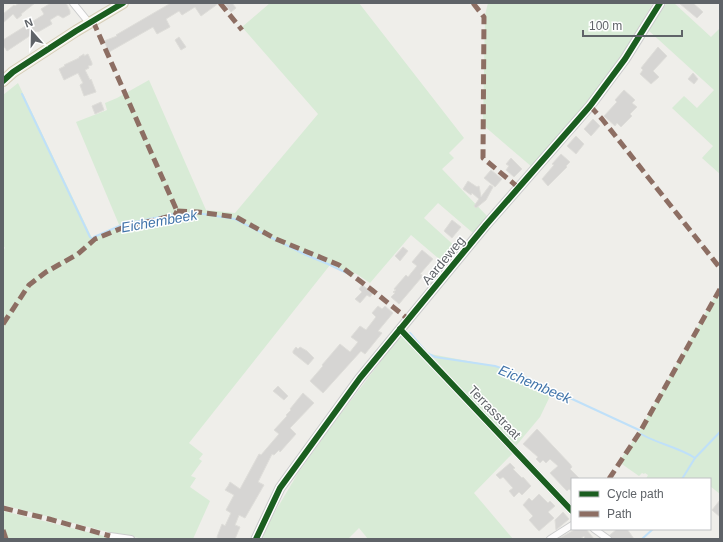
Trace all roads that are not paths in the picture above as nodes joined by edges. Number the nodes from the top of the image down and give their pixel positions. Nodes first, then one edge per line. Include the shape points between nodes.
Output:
1 (73, 3) edge
2 (113, 3) edge
3 (123, 3) edge
4 (660, 3) edge
5 (86, 19) junction
6 (3, 71) edge
7 (3, 81) edge
8 (400, 329) junction
9 (571, 510) edge
10 (571, 526) edge
11 (595, 530) edge
12 (110, 536) dead end
13 (131, 539) edge
14 (256, 539) edge
15 (550, 539) edge
16 (608, 539) edge

1 - 5 street
2 - 5 main road
3 - 7 main road via 77,30
4 - 8 street, Aardeweg via 625,59 590,106
5 - 6 main road
8 - 9 street, Terrasstraat
8 - 14 street, Aardeweg via 360,378 280,488
10 - 15 street
11 - 16 street
12 - 13 street

